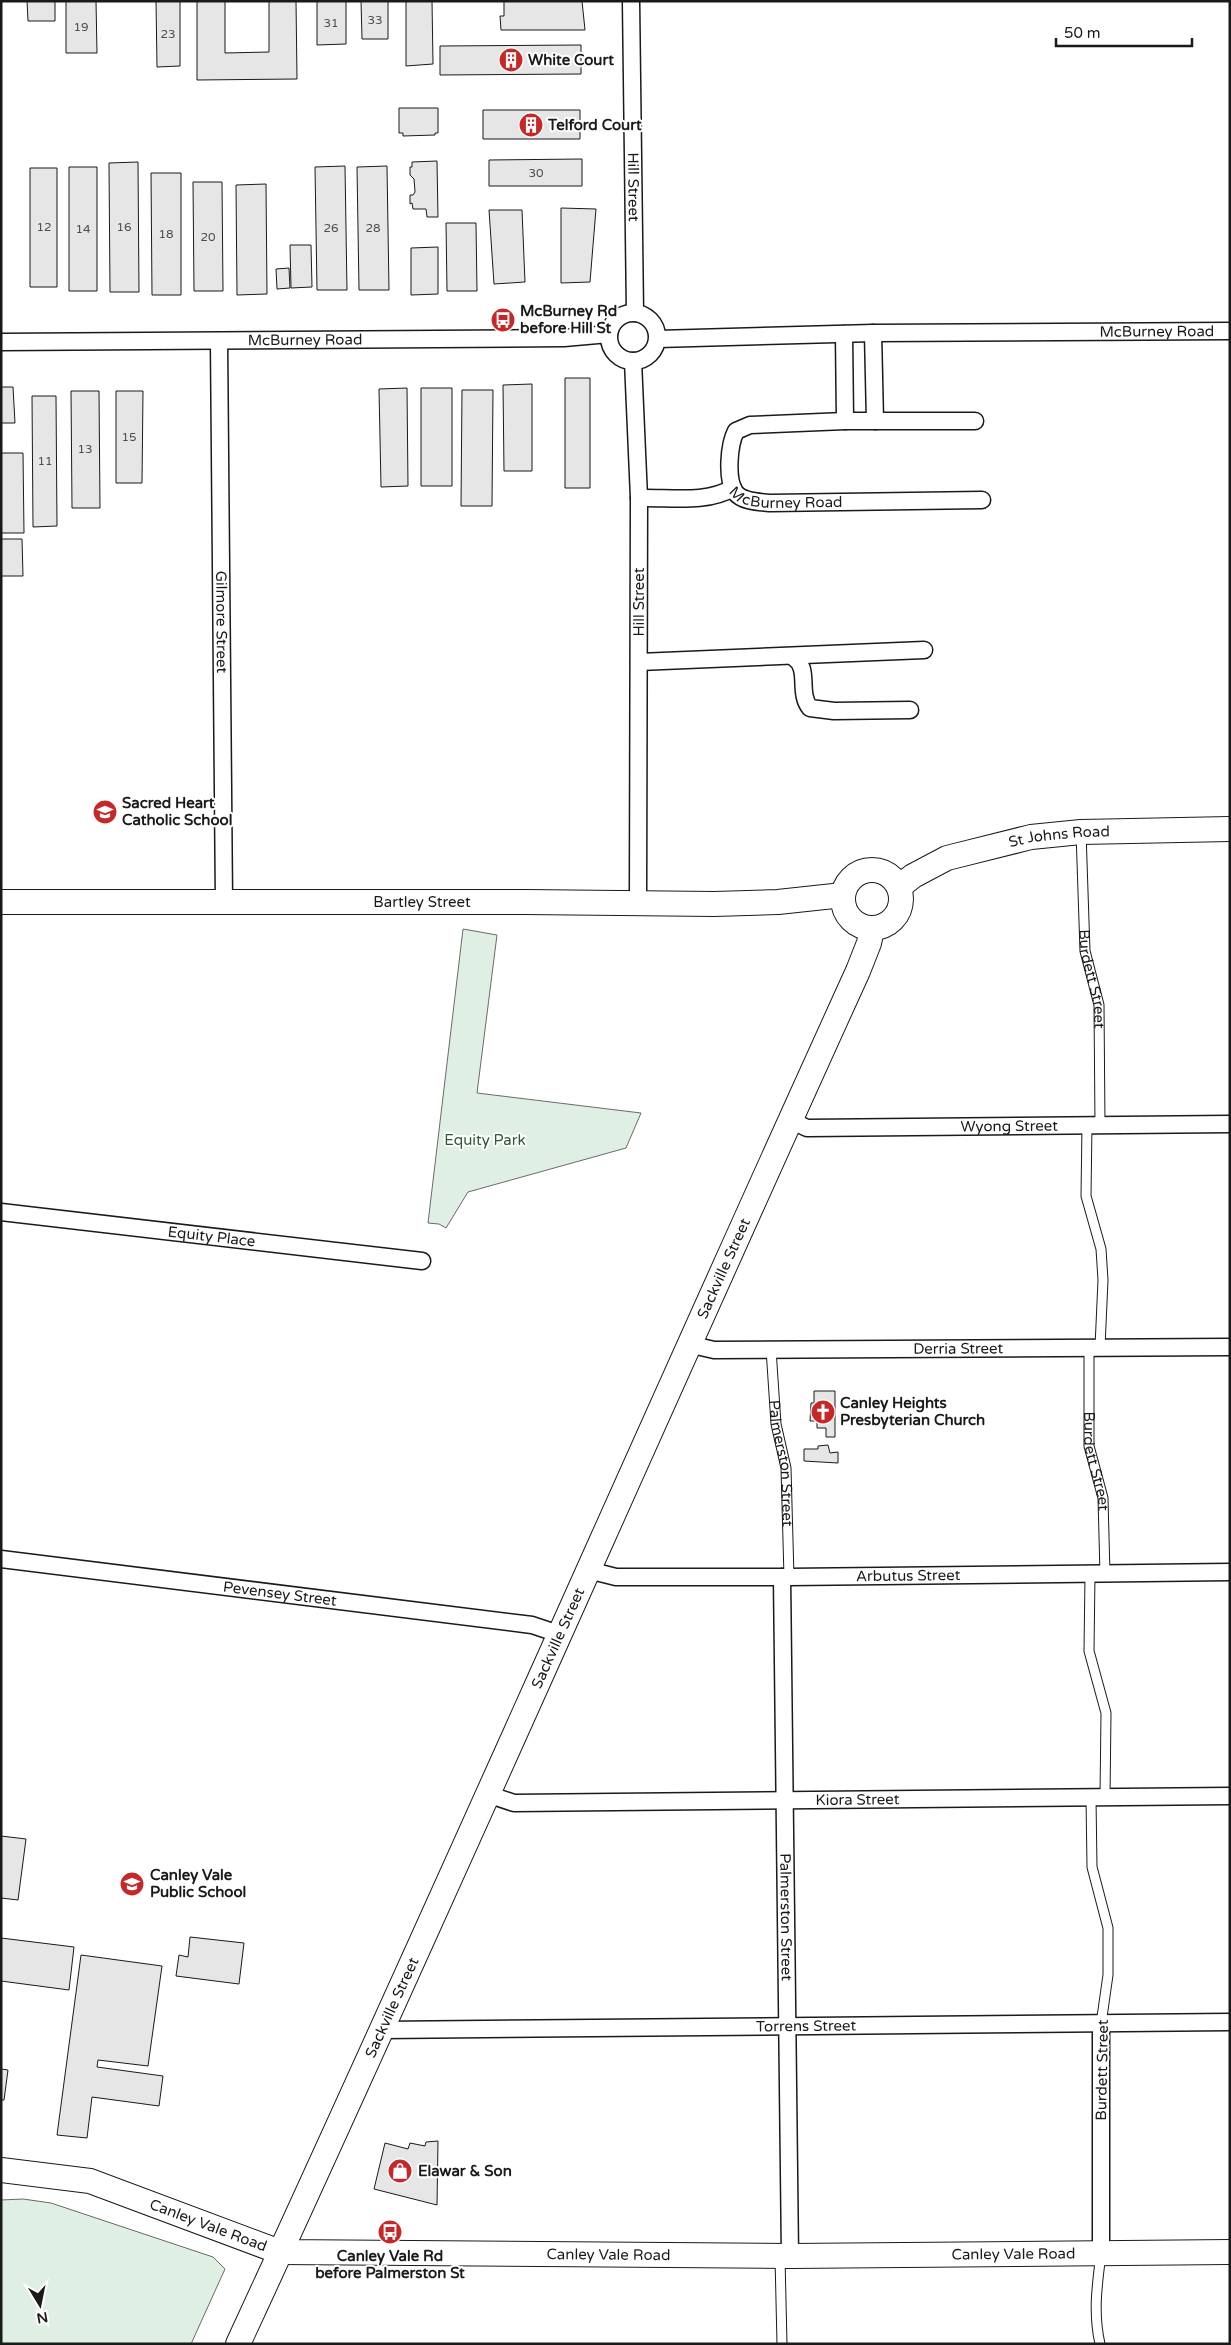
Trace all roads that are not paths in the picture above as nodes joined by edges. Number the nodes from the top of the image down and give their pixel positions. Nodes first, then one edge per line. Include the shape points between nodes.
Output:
1 (631, 1) edge
2 (634, 313) junction
3 (1230, 331) edge
4 (873, 333) junction
5 (609, 334) junction
6 (844, 334) junction
7 (658, 339) junction
8 (219, 341) junction
9 (1, 342) edge
10 (633, 361) junction
11 (845, 421) junction
12 (875, 421) junction
13 (975, 421) dead end
14 (733, 488) junction
15 (639, 498) junction
16 (982, 500) dead end
17 (924, 650) dead end
18 (793, 657) junction
19 (639, 662) junction
20 (910, 710) dead end
21 (1230, 829) edge
22 (1081, 832) junction
23 (899, 887) junction
24 (843, 895) junction
25 (1, 902) edge
26 (224, 903) junction
27 (638, 903) junction
28 (872, 929) junction
29 (790, 1120) junction
30 (1230, 1124) edge
31 (1094, 1125) junction
32 (1, 1212) edge
33 (422, 1261) dead end
34 (688, 1344) junction
35 (1230, 1347) edge
36 (1095, 1348) junction
37 (771, 1349) junction
38 (1, 1559) edge
39 (588, 1570) junction
40 (1230, 1572) edge
41 (1098, 1574) junction
42 (786, 1577) junction
43 (559, 1634) junction
44 (487, 1794) junction
45 (1230, 1796) edge
46 (1098, 1798) junction
47 (785, 1800) junction
48 (1230, 2022) edge
49 (1101, 2024) junction
50 (786, 2026) junction
51 (382, 2030) junction
52 (1, 2170) edge
53 (280, 2252) junction
54 (1230, 2252) edge
55 (1101, 2254) junction
56 (785, 2256) junction
57 (238, 2344) edge
58 (782, 2344) edge
59 (1100, 2344) edge

1 - 2 street, Hill Street
2 - 5 street via 620,316
2 - 7 street via 649,318
3 - 4 street, McBurney Road
4 - 6 street, McBurney Road
4 - 12 street
5 - 8 street, McBurney Road via 564,338
5 - 10 street via 612,350 624,360
6 - 7 street, McBurney Road
6 - 11 street
7 - 10 street via 652,352
8 - 9 street, McBurney Road
8 - 26 street, Gilmore Street
10 - 15 street, Hill Street
11 - 12 street, McBurney Road
11 - 14 street, McBurney Road via 750,425 736,431 731,440 730,456
12 - 13 street, McBurney Road
14 - 15 street via 720,495 703,498
14 - 16 street, McBurney Road via 747,500 771,503
15 - 19 street, Hill Street
17 - 18 street
18 - 19 street
18 - 20 street via 799,660 804,700 810,708 834,711
19 - 27 street, Hill Street
21 - 22 main road, St Johns Road
22 - 23 main road, St Johns Road via 1031,837 946,858 912,876
22 - 31 lane, Burdett Street via 1085,951 1099,1005
23 - 24 main road via 886,874 868,870 851,879
23 - 28 main road via 902,897 897,916
24 - 27 main road, Bartley Street via 778,902
24 - 28 main road via 843,905 853,922
25 - 26 main road, Bartley Street
26 - 27 main road, Bartley Street
28 - 29 main road, Sackville Street via 858,971
29 - 31 street, Wyong Street via 807,1128
29 - 34 main road, Sackville Street
30 - 31 street, Wyong Street
31 - 36 lane, Burdett Street via 1086,1196 1101,1249 1103,1280
32 - 33 street, Equity Place
34 - 37 street, Derria Street via 708,1350
34 - 39 main road, Sackville Street
35 - 36 street, Derria Street
36 - 37 street, Derria Street
36 - 41 lane, Burdett Street via 1089,1446 1103,1498
37 - 42 lane, Palmerston Street via 776,1424 786,1468
38 - 43 street, Pevensey Street via 532,1625
39 - 42 street, Arbutus Street via 616,1577
39 - 43 main road, Sackville Street
40 - 41 street, Arbutus Street
41 - 42 street, Arbutus Street
41 - 46 lane, Burdett Street via 1089,1650 1106,1713
42 - 47 street, Palmerston Street
43 - 44 main road, Sackville Street
44 - 47 street, Kiora Street via 514,1803
44 - 51 main road, Sackville Street
45 - 46 street, Kiora Street
46 - 47 street, Kiora Street
46 - 49 lane, Burdett Street via 1092,1867 1108,1928 1108,1975
47 - 50 street, Palmerston Street
48 - 49 street, Torrens Street
49 - 50 street, Torrens Street
49 - 55 street, Burdett Street
50 - 51 street, Torrens Street
50 - 56 street, Palmerston Street
51 - 53 main road, Sackville Street
52 - 53 main road, Canley Vale Road via 90,2182
53 - 56 main road, Canley Vale Road
53 - 57 main road, Sackville Street
54 - 55 main road, Canley Vale Road
55 - 56 main road, Canley Vale Road
55 - 59 lane, Burdett Street via 1096,2294 1096,2326
56 - 58 lane, Palmerston Street

